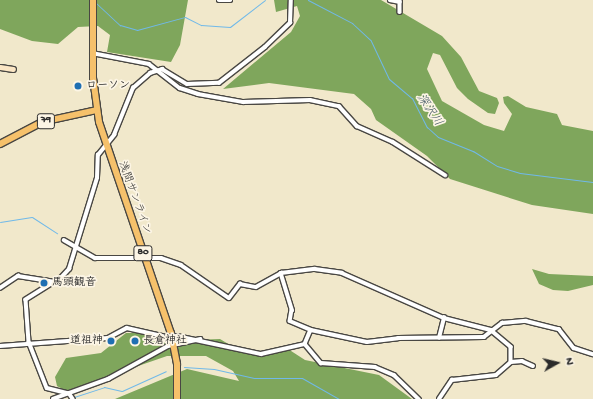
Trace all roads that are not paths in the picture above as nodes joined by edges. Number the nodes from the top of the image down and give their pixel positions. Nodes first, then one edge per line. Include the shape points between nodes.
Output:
1 (93, 0) edge
2 (219, 0) edge
3 (230, 0) edge
4 (291, 0) edge
5 (390, 0) edge
6 (400, 1) edge
7 (400, 12) dead end
8 (92, 50) junction
9 (0, 67) edge
10 (13, 69) dead end
11 (159, 69) junction
12 (97, 110) junction
13 (0, 144) edge
14 (105, 146) junction
15 (445, 175) dead end
16 (64, 240) dead end
17 (77, 250) junction
18 (145, 257) junction
19 (281, 273) junction
20 (54, 283) junction
21 (0, 288) edge
22 (444, 318) junction
23 (311, 330) junction
24 (491, 330) junction
25 (439, 338) junction
26 (200, 339) junction
27 (29, 342) junction
28 (174, 344) junction
29 (305, 344) junction
30 (0, 346) edge
31 (593, 354) edge
32 (511, 362) junction
33 (533, 366) dead end
34 (69, 393) junction
35 (53, 399) edge
36 (73, 399) edge
37 (177, 399) edge
38 (419, 399) edge
39 (439, 399) edge

1 - 8 main road, 浅間サンライン
2 - 3 street
4 - 11 street via 290,23 219,83 187,84
5 - 6 street
6 - 7 street
8 - 11 street
8 - 12 main road, 浅間サンライン
9 - 10 street
11 - 14 street via 133,88 114,135
11 - 15 street via 180,88 231,101 310,100 339,106 357,126 393,142
12 - 13 main road, 79 via 42,122
12 - 14 main road, 浅間サンライン / 80
14 - 17 street via 98,155 97,178
14 - 18 main road, 浅間サンライン / 80
16 - 17 street
17 - 18 street via 104,260
17 - 20 street via 69,269
18 - 19 street via 181,265 229,298 240,284 256,287
18 - 28 main road, 浅間サンライン / 80
19 - 22 street via 315,269 342,273
19 - 23 street via 292,310 290,321
20 - 21 street via 18,276
20 - 27 street via 26,300
22 - 24 street
22 - 25 street
23 - 25 street via 359,342
23 - 29 street
24 - 25 street via 484,337
24 - 31 street via 502,323 526,321 549,326 564,332 574,348
24 - 32 street via 511,347
26 - 27 street, bridge via 167,337 127,328 108,338
26 - 28 street
26 - 29 street via 261,354
27 - 30 street
27 - 34 street via 47,388
28 - 34 street via 108,379
28 - 37 main road, 浅間サンライン / 80
29 - 38 street via 320,363 385,370
32 - 33 street
32 - 39 street via 496,376 452,380
34 - 35 street
34 - 36 street

